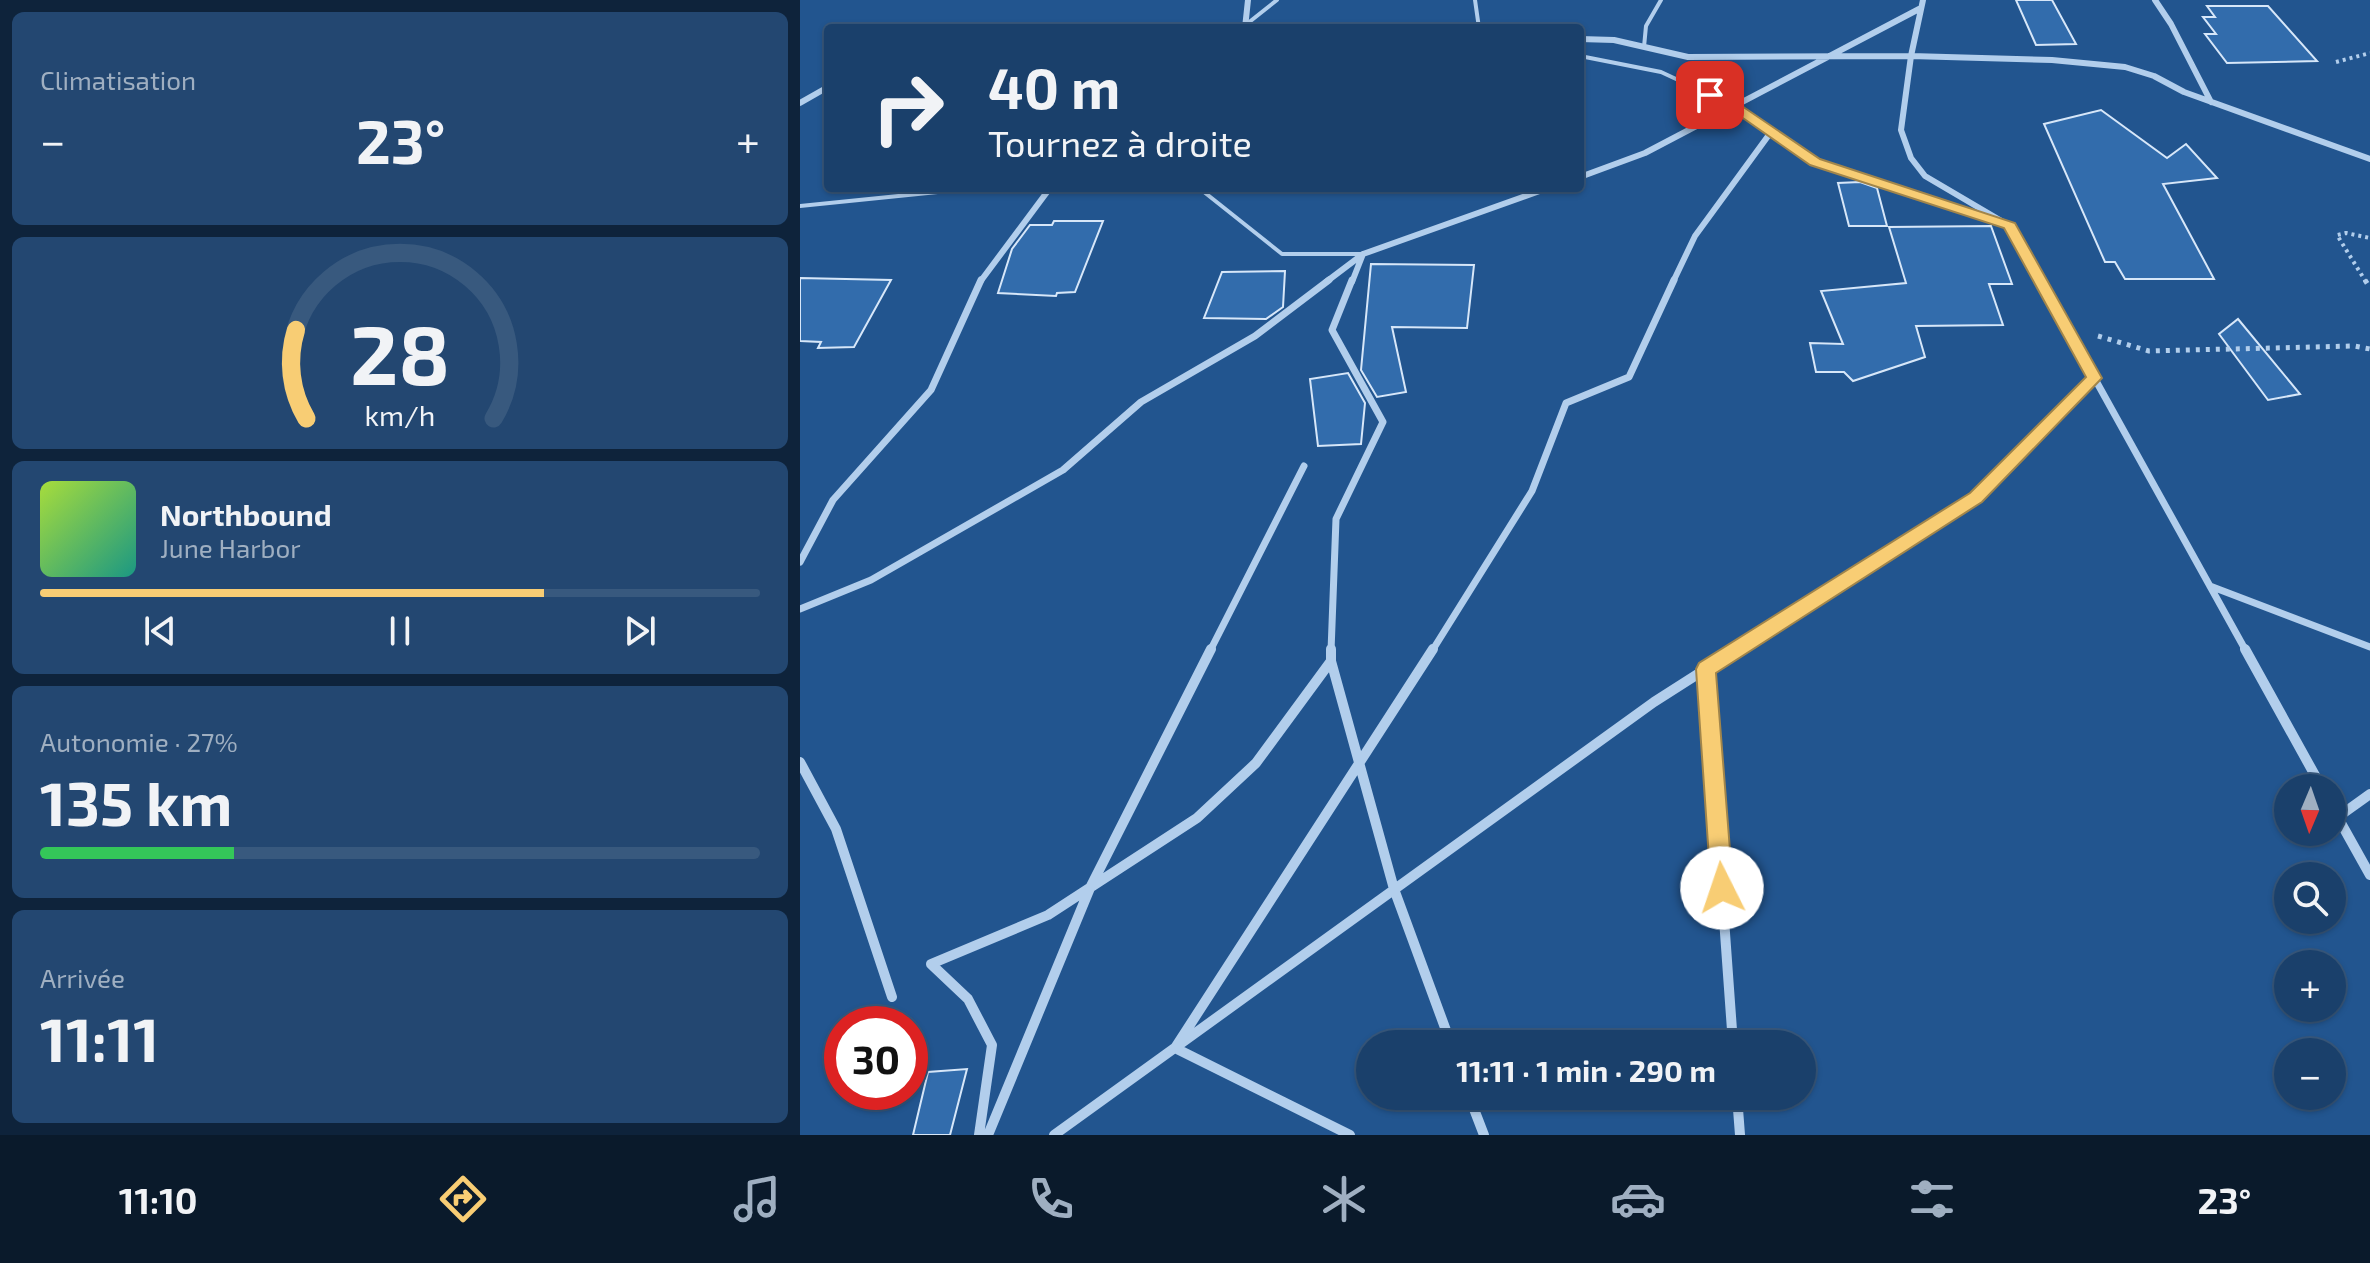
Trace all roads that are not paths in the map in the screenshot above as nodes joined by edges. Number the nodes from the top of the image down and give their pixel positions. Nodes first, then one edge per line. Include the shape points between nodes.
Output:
1 (1248, 0) edge
2 (1277, 0) edge
3 (1475, 0) edge
4 (1661, 0) edge
5 (1923, 0) edge
6 (2155, 0) edge
7 (1919, 9) junction
8 (1246, 24) edge
9 (1248, 24) edge
10 (1478, 24) edge
11 (1584, 39) edge
12 (1644, 47) junction
13 (1830, 56) junction
14 (1911, 56) junction
15 (1584, 57) edge
16 (824, 89) edge
17 (2211, 102) junction
18 (800, 103) edge
19 (1734, 106) junction
20 (1771, 132) junction
21 (2370, 159) edge
22 (1584, 176) edge
23 (938, 192) edge
24 (1047, 192) edge
25 (1204, 192) edge
26 (1537, 192) edge
27 (800, 206) edge
28 (2010, 226) junction
29 (1363, 254) junction
30 (2094, 378) junction
31 (1304, 466) dead end
32 (800, 562) edge
33 (2209, 585) junction
34 (800, 609) edge
35 (2370, 647) edge
36 (1331, 661) junction
37 (1706, 669) junction
38 (800, 762) edge
39 (1360, 766) junction
40 (2314, 774) edge
41 (2370, 794) edge
42 (2346, 806) edge
43 (2346, 832) edge
44 (2370, 875) edge
45 (1090, 888) junction
46 (1394, 889) junction
47 (892, 997) dead end
48 (1446, 1030) edge
49 (1732, 1030) edge
50 (1175, 1048) junction
51 (1474, 1110) edge
52 (1738, 1110) edge
53 (979, 1135) edge
54 (988, 1135) edge
55 (1054, 1135) edge
56 (1350, 1135) edge
57 (1484, 1135) edge
58 (1740, 1135) edge

1 - 8 street
2 - 9 lane
3 - 10 lane
4 - 12 lane via 1646,26
5 - 7 street
6 - 17 street
7 - 13 street
7 - 14 street
11 - 12 street
12 - 13 street via 1688,57
13 - 14 street
13 - 19 street
14 - 17 street via 2125,67
14 - 28 street via 1901,130 1911,158 1925,176
15 - 19 lane via 1661,72
16 - 18 street
17 - 21 street
19 - 20 lane
19 - 22 street via 1645,153
20 - 28 lane via 1815,162
20 - 39 street via 1695,236 1629,377 1566,403 1532,491
23 - 27 lane
24 - 32 street via 983,276 931,390 833,500
25 - 29 lane via 1282,254
26 - 29 street
28 - 30 street
29 - 34 street via 1255,336 1141,402 1063,470 871,580
29 - 36 street via 1332,330 1383,422 1336,519
30 - 33 street
30 - 37 street via 1976,498
31 - 45 street
33 - 35 street
33 - 40 street
36 - 39 street
36 - 45 street via 1256,763 1197,818
37 - 46 street
37 - 49 street
38 - 47 street via 836,829
39 - 46 street
39 - 50 street
41 - 42 street
43 - 44 street
45 - 53 street via 1048,915 931,964 968,999 992,1045
45 - 54 street
46 - 48 street
46 - 50 street
50 - 55 street
50 - 56 street
51 - 57 street
52 - 58 street

